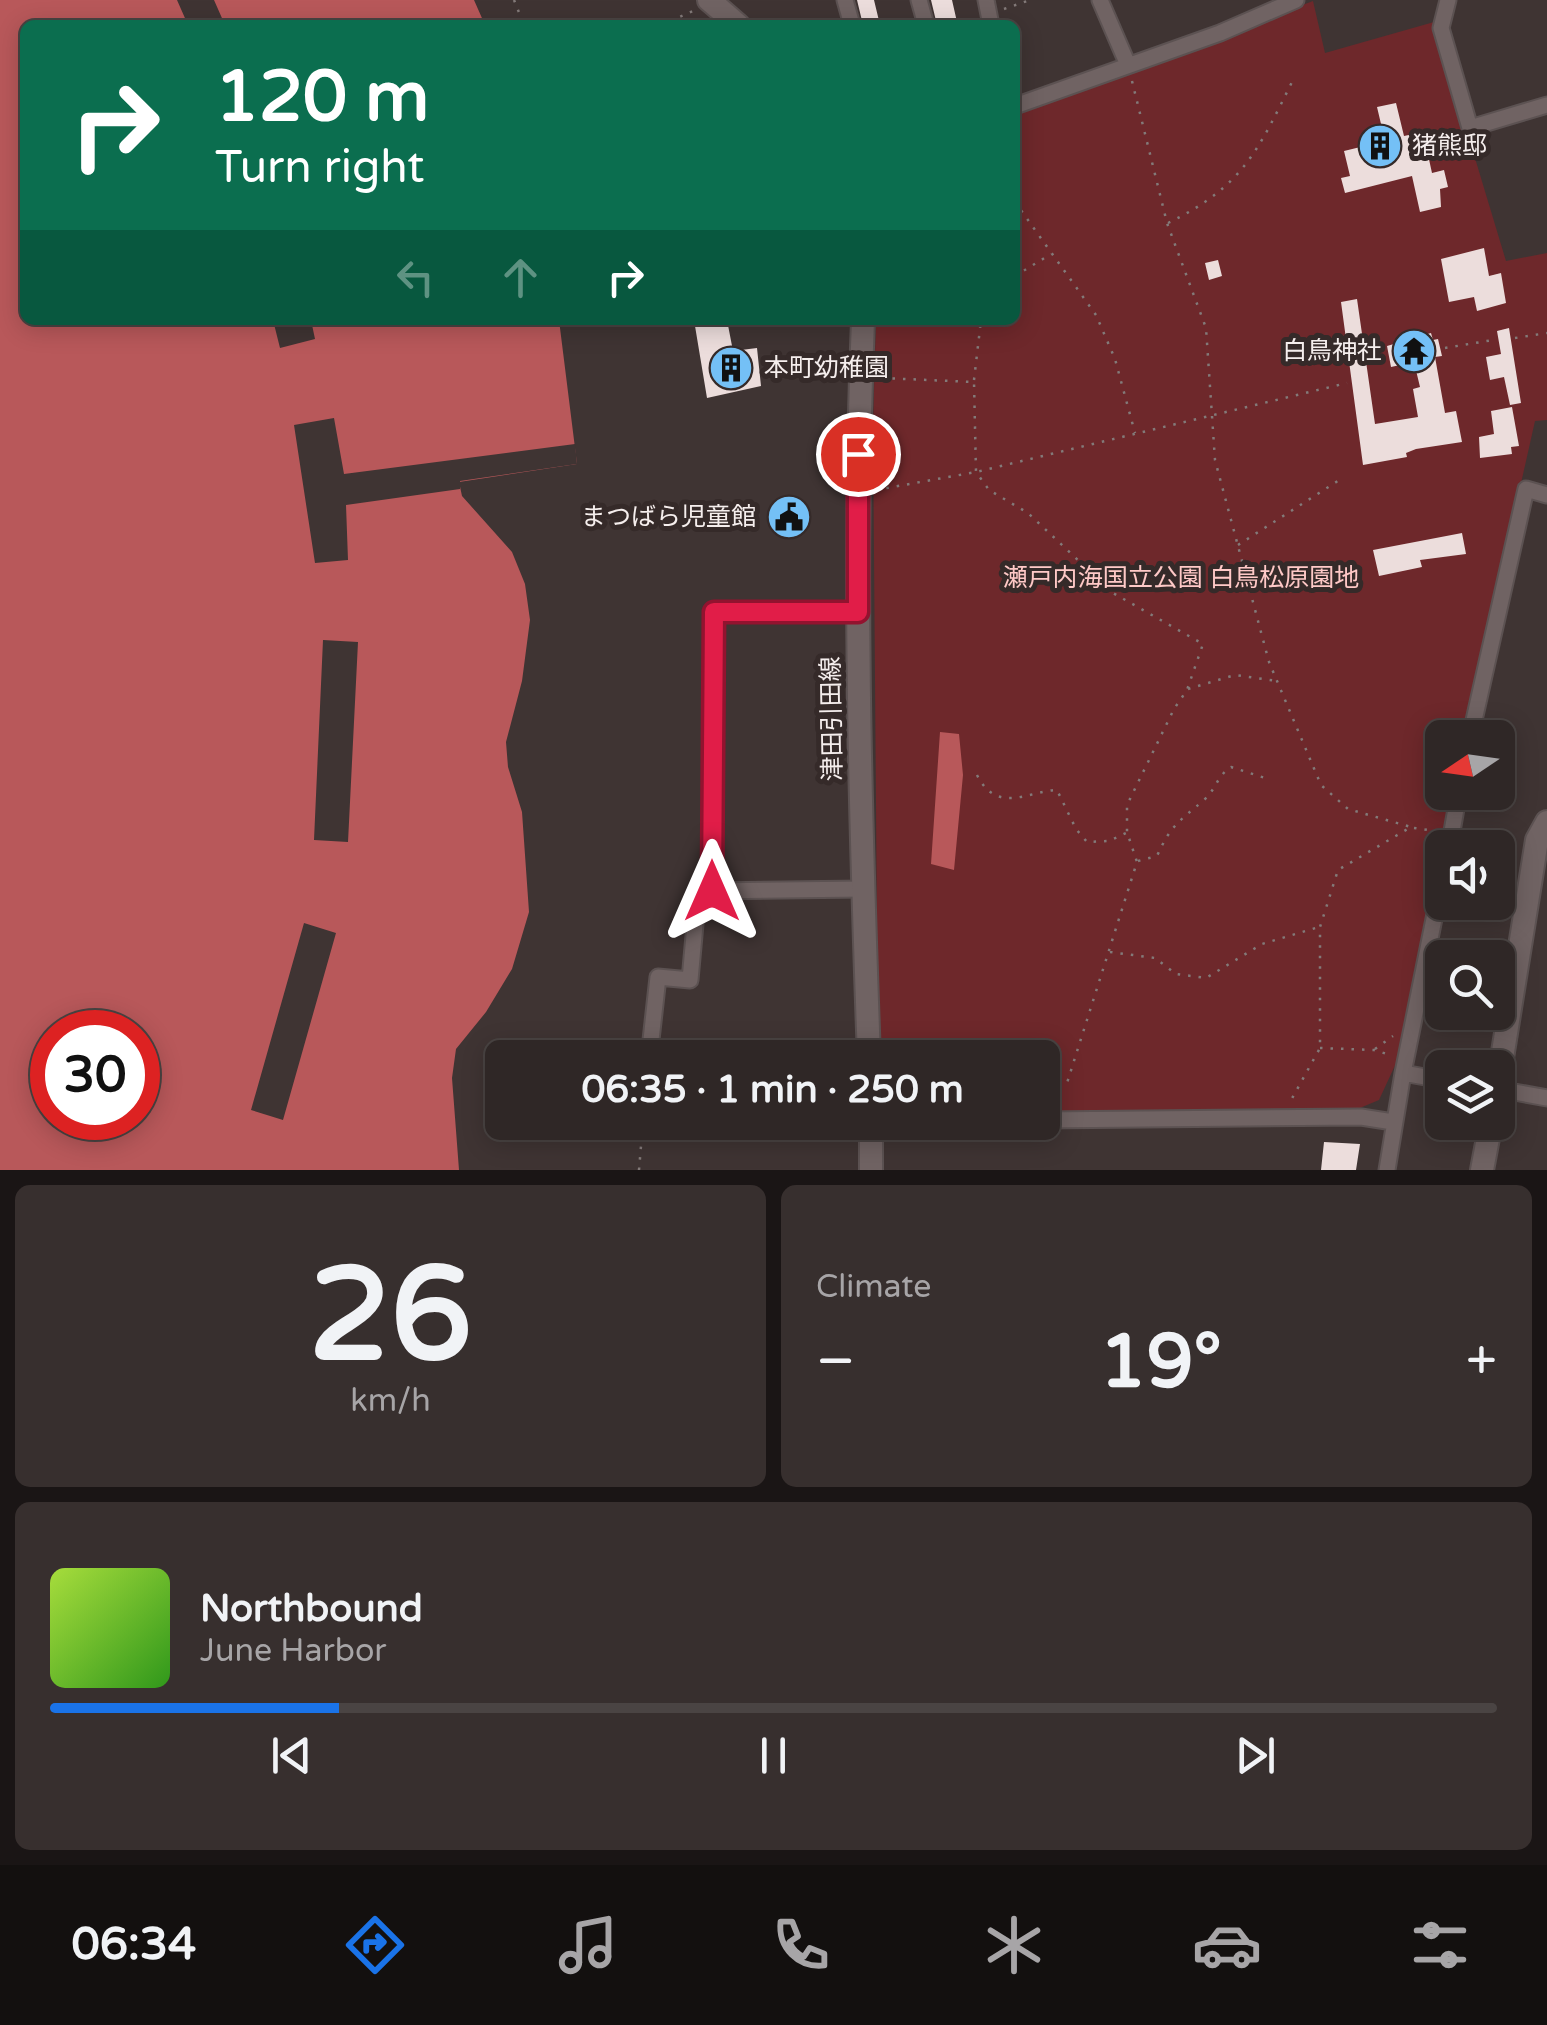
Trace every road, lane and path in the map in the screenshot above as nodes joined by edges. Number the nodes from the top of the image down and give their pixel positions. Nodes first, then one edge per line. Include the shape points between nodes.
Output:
1 (1100, 0) edge
2 (1296, 0) edge
3 (1448, 0) edge
4 (714, 1) edge
5 (672, 20) edge
6 (733, 20) edge
7 (1128, 65) junction
8 (1294, 78) dead end
9 (1020, 104) edge
10 (1547, 105) edge
11 (1020, 209) edge
12 (1167, 223) junction
13 (1051, 254) junction
14 (1020, 273) edge
15 (863, 325) edge
16 (980, 325) edge
17 (1547, 334) edge
18 (1516, 338) dead end
19 (1494, 340) dead end
20 (1445, 348) dead end
21 (861, 377) junction
22 (974, 382) junction
23 (1347, 383) dead end
24 (1210, 416) junction
25 (1135, 434) junction
26 (976, 472) junction
27 (1344, 477) dead end
28 (856, 492) junction
29 (1547, 495) edge
30 (1238, 546) junction
31 (858, 612) junction
32 (1276, 682) junction
33 (1187, 690) junction
34 (1474, 720) edge
35 (977, 774) dead end
36 (1268, 779) dead end
37 (1547, 822) edge
38 (1411, 827) junction
39 (1127, 832) junction
40 (1425, 832) edge
41 (1137, 862) junction
42 (863, 889) junction
43 (712, 891) junction
44 (1434, 920) edge
45 (1320, 927) junction
46 (1108, 952) junction
47 (651, 1040) edge
48 (868, 1040) edge
49 (1320, 1048) junction
50 (1504, 1050) edge
51 (1404, 1066) junction
52 (1425, 1074) edge
53 (1066, 1083) dead end
54 (1515, 1090) edge
55 (1547, 1098) edge
56 (1281, 1119) junction
57 (1060, 1120) edge
58 (1393, 1122) junction
59 (641, 1140) edge
60 (871, 1140) edge
61 (1487, 1140) edge
62 (639, 1170) edge
63 (871, 1170) edge
64 (1387, 1170) edge
65 (1482, 1170) edge

1 - 7 street
2 - 7 street
3 - 10 street via 1442,28 1470,128
4 - 5 path
4 - 6 main road
7 - 9 street
7 - 12 path
8 - 12 path via 1239,175 1202,206
11 - 13 path
12 - 24 path via 1206,328
13 - 14 path
13 - 25 path via 1096,316 1116,359
15 - 21 main road, 津田引田線
16 - 22 path
17 - 18 path
19 - 20 path
21 - 22 path
21 - 28 main road, 津田引田線
22 - 26 path
23 - 24 path
24 - 25 path
24 - 30 path
25 - 26 path
26 - 28 path
26 - 33 path via 1113,593 1202,644
27 - 30 path
28 - 31 main road, 津田引田線
29 - 34 street via 1526,489
30 - 32 path
31 - 42 main road, 津田引田線
31 - 43 street via 714,612
32 - 33 path via 1235,675
32 - 38 path via 1321,784 1348,808
33 - 39 path via 1126,805
35 - 39 path via 983,786 1009,798 1057,790 1088,842
36 - 41 path via 1231,767 1169,829 1157,856
37 - 50 main road via 1537,840
38 - 40 path
38 - 45 path via 1338,870
39 - 41 path
41 - 46 path
42 - 43 street
42 - 48 main road, 津田引田線
43 - 47 street via 696,902 690,980 658,978
44 - 51 street
45 - 46 path via 1262,944 1206,978 1176,974 1155,958
45 - 49 path
46 - 53 path
49 - 51 path via 1374,1050
49 - 56 path
51 - 52 street
51 - 58 street
54 - 55 street
56 - 57 street
56 - 58 street
58 - 64 street
59 - 62 path
60 - 63 main road
61 - 65 main road

